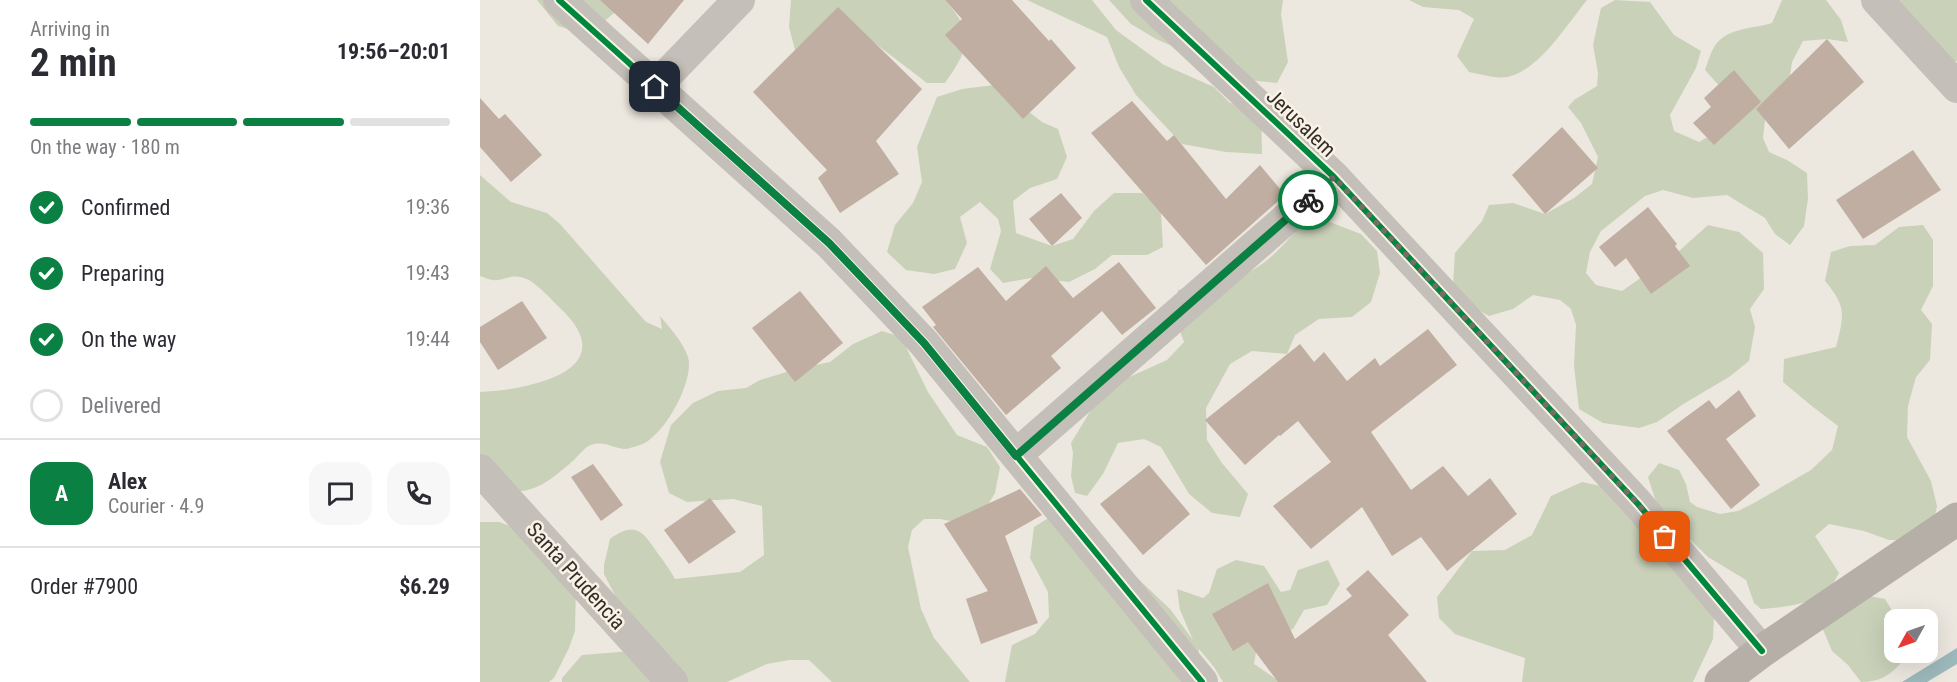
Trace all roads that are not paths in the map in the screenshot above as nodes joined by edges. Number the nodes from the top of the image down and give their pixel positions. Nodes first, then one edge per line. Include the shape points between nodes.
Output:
1 (559, 0) edge
2 (739, 0) edge
3 (1146, 0) edge
4 (1877, 0) edge
5 (655, 87) junction
6 (1957, 87) edge
7 (1334, 177) junction
8 (1016, 456) junction
9 (480, 470) edge
10 (1957, 519) edge
11 (1762, 651) junction
12 (672, 682) edge
13 (1202, 682) edge
14 (1721, 682) edge

1 - 5 street
2 - 5 street
3 - 7 street, Jerusalem
4 - 6 street
5 - 8 street via 829,243 924,343
7 - 8 street
7 - 11 street, Jerusalem via 1638,504
8 - 13 street
9 - 12 street, Santa Prudencia
10 - 11 main road
11 - 14 main road

